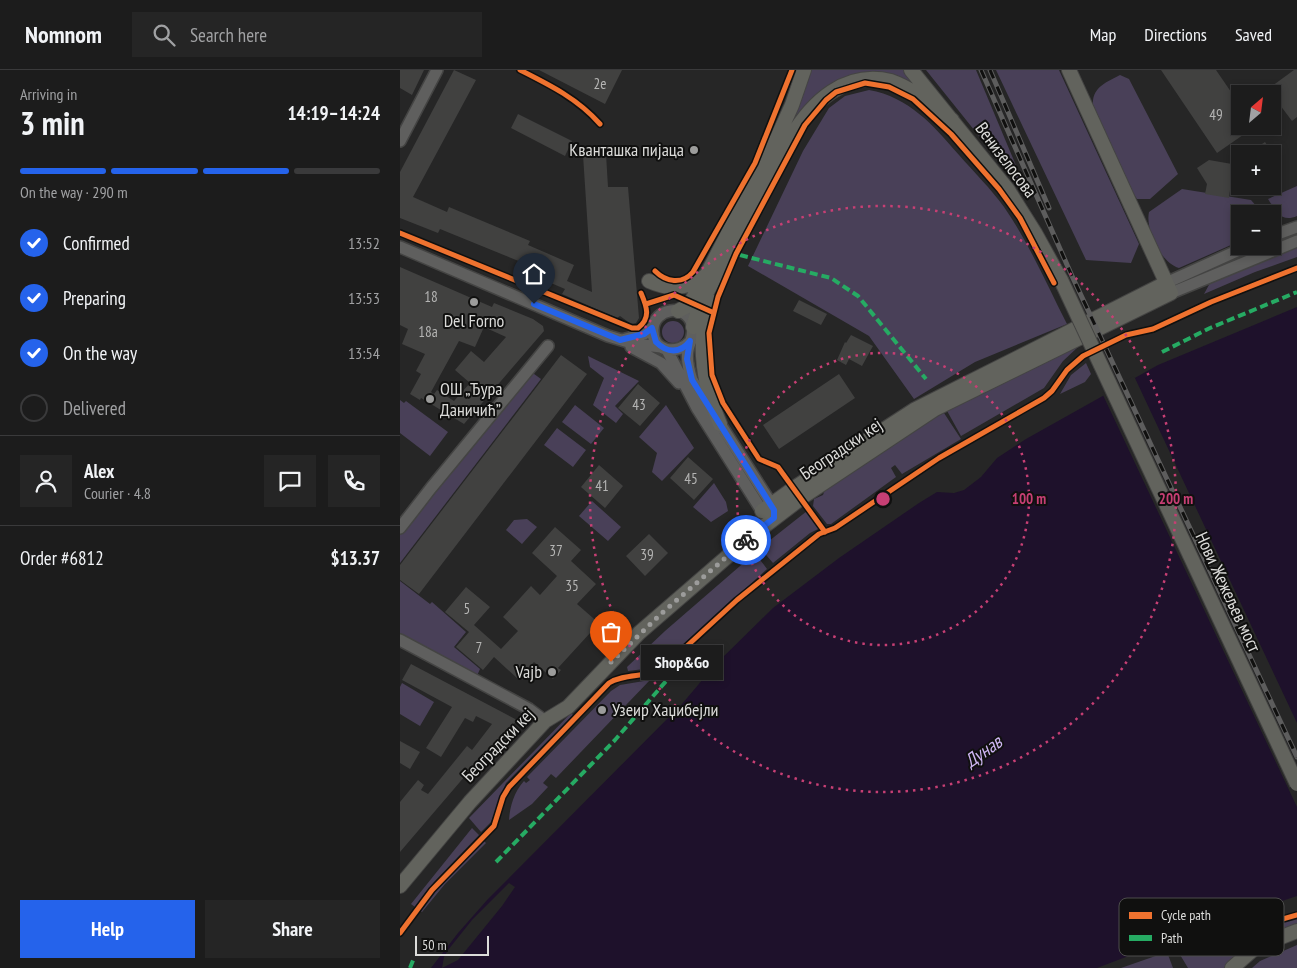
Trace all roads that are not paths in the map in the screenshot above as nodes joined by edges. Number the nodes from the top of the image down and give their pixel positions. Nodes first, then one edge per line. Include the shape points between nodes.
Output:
1 (437, 70) edge
2 (804, 70) edge
3 (911, 70) edge
4 (1069, 70) edge
5 (952, 120) junction
6 (400, 141) edge
7 (1297, 227) edge
8 (1281, 233) edge
9 (1297, 241) edge
10 (400, 247) edge
11 (1231, 255) edge
12 (725, 261) junction
13 (707, 274) junction
14 (1061, 280) joint
15 (648, 281) dead end
16 (1168, 288) junction
17 (678, 311) junction
18 (693, 327) junction
19 (652, 328) junction
20 (616, 339) junction
21 (690, 341) junction
22 (548, 346) dead end
23 (664, 349) junction
24 (691, 398) junction
25 (720, 424) junction
26 (769, 512) junction
27 (400, 528) edge
28 (400, 640) edge
29 (545, 721) junction
30 (1297, 784) edge
31 (400, 886) edge
32 (1297, 931) edge
33 (1284, 936) edge
34 (1246, 956) edge
35 (1233, 967) edge

1 - 6 street
2 - 13 main road via 778,136
3 - 5 main road, Венизелосова
4 - 16 main road
5 - 12 main road via 923,98 890,80 851,79 836,86 804,116
5 - 14 main road, Венизелосова via 1012,197
7 - 8 street
9 - 16 street, Београдски кеј
10 - 20 street
11 - 16 street, Београдски кеј
12 - 18 main road via 697,312
12 - 25 main road via 707,310 702,335 704,380
13 - 15 main road via 694,284 677,288
13 - 17 main road via 689,305
14 - 30 main road, Нови Жежељев мост, bridge
16 - 26 main road, Београдски кеј via 935,409 831,478
17 - 18 street via 688,317
17 - 19 street via 661,314
18 - 21 street
19 - 20 street via 644,334
19 - 23 street via 653,335
20 - 23 street
20 - 24 street via 661,363
21 - 23 street via 680,350
21 - 25 street via 687,359 692,380
22 - 27 street
23 - 24 street
24 - 26 street
25 - 26 street
26 - 29 main road, Београдски кеј via 568,707
28 - 29 street via 529,709
29 - 31 main road, Београдски кеј via 470,802
32 - 33 main road
34 - 35 main road

